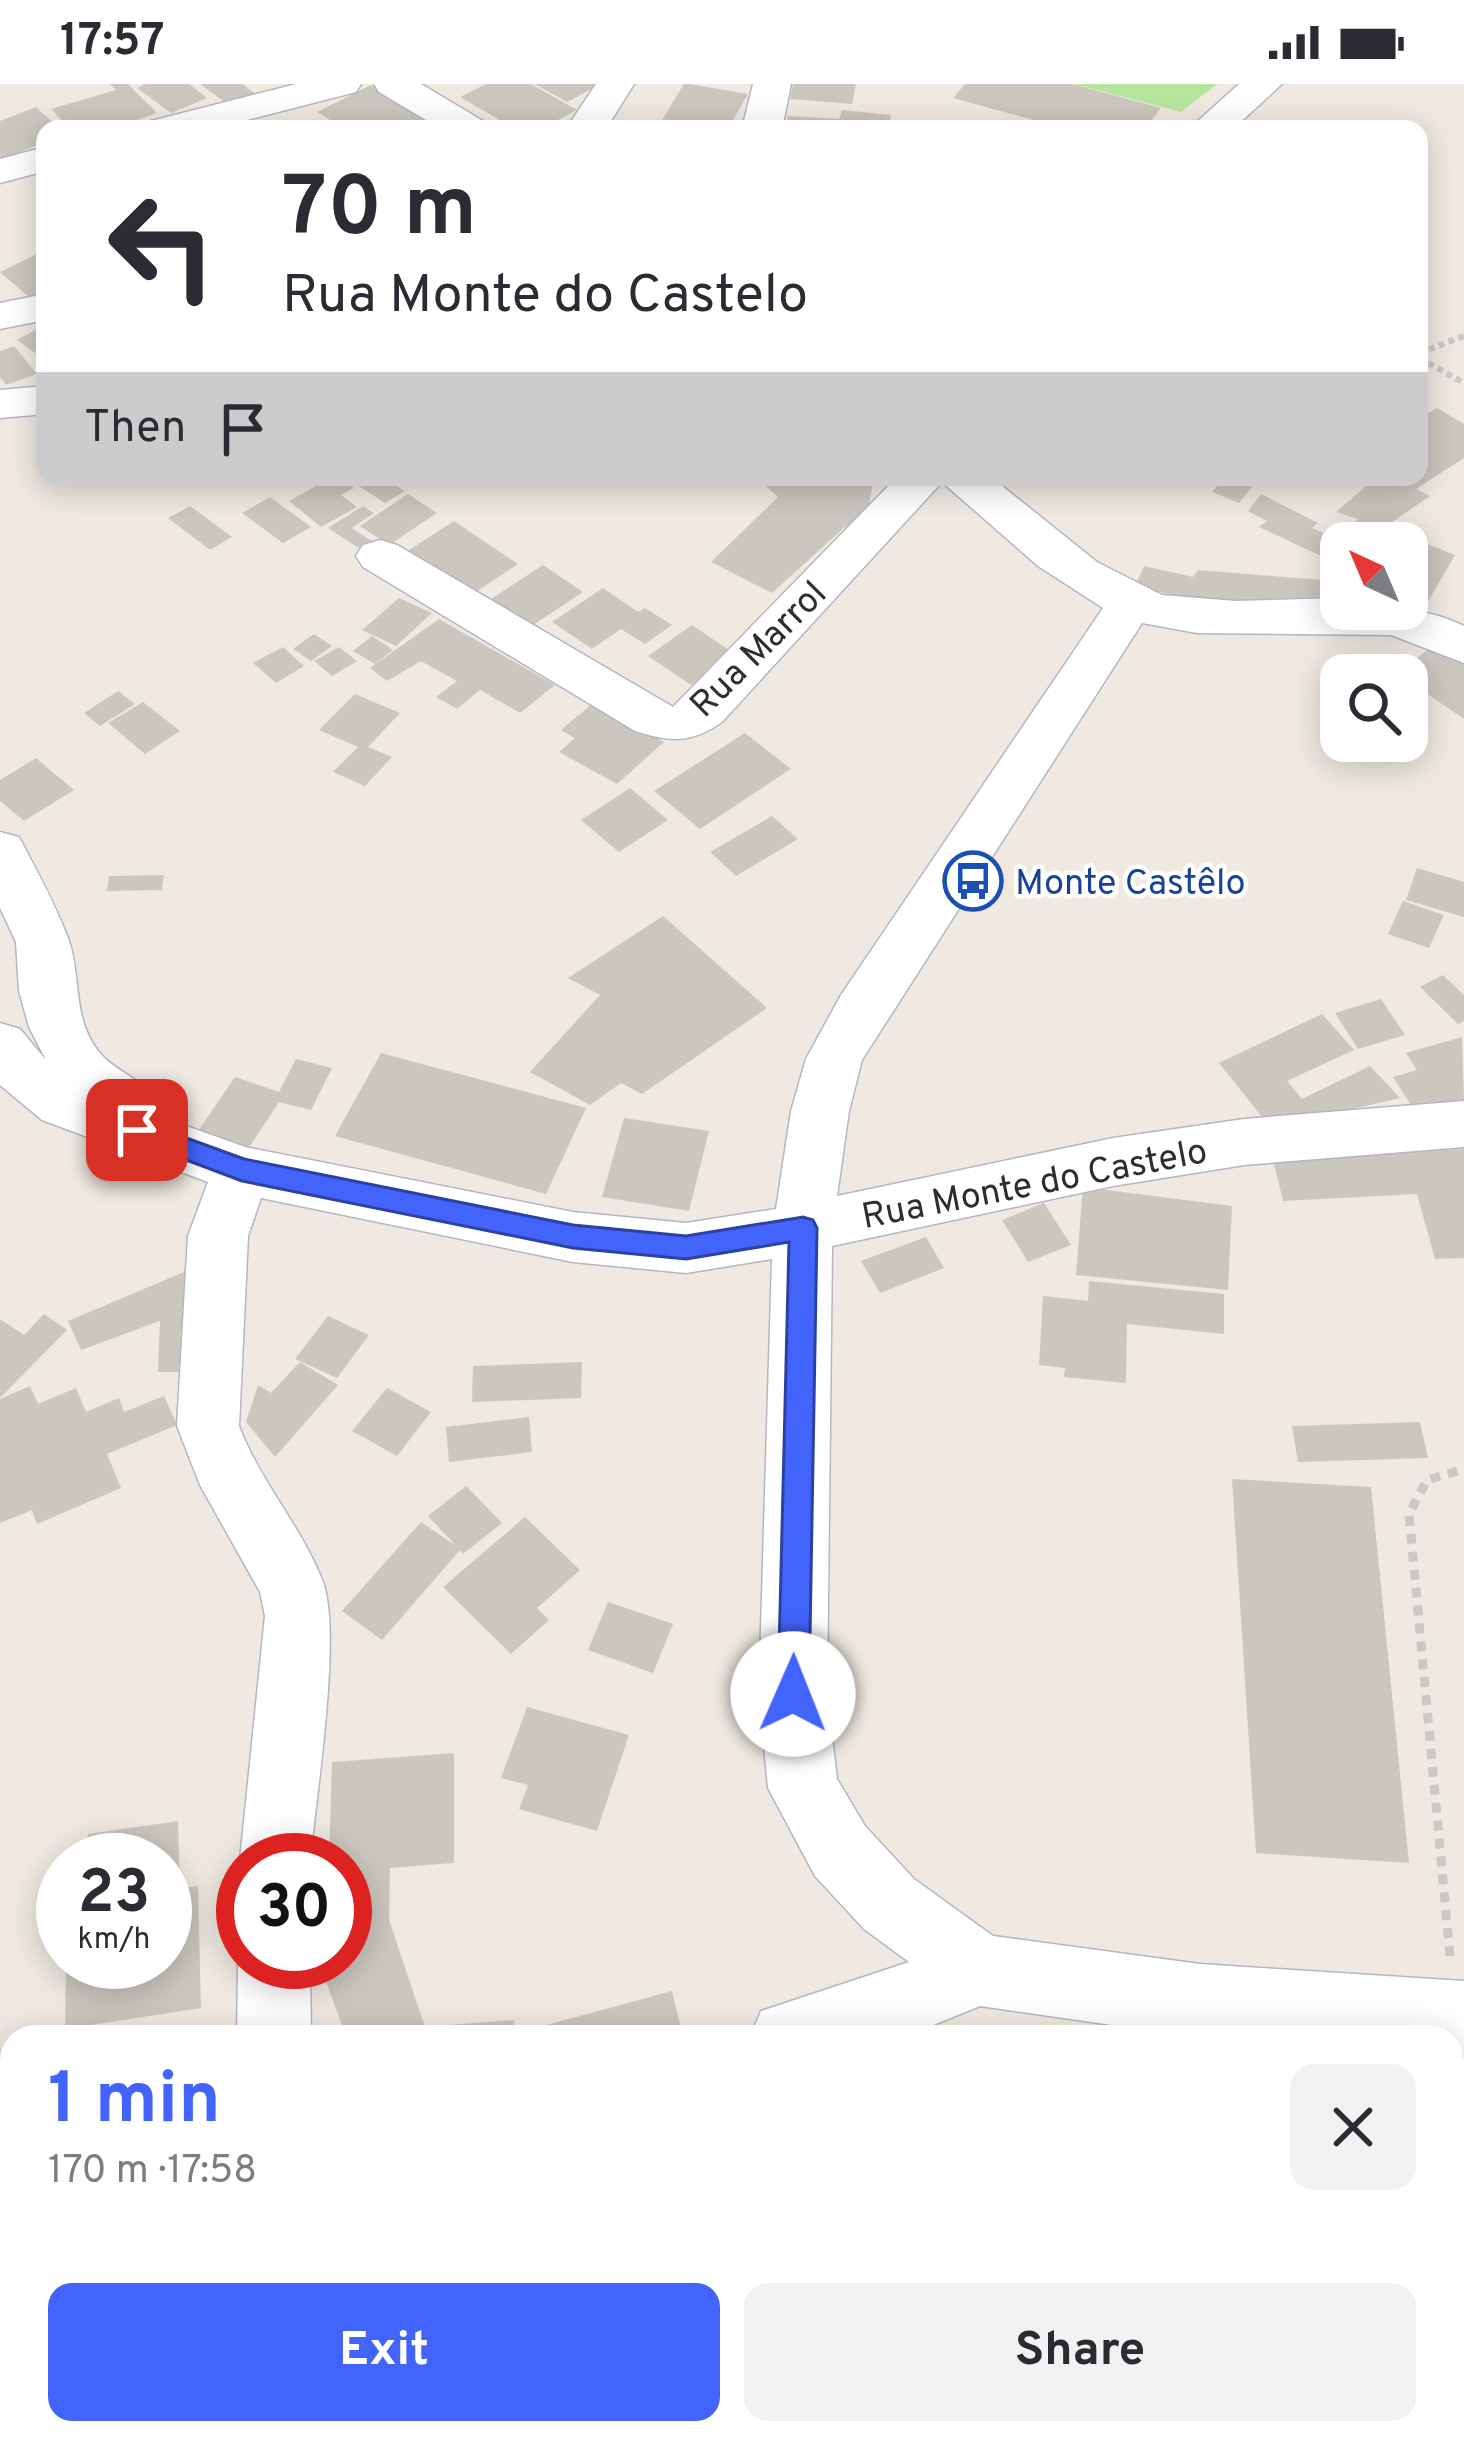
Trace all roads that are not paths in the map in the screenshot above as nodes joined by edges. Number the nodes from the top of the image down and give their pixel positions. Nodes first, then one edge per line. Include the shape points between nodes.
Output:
1 (342, 84) edge
2 (393, 84) edge
3 (615, 84) edge
4 (772, 84) edge
5 (1263, 84) edge
6 (200, 120) edge
7 (454, 120) edge
8 (592, 120) edge
9 (764, 120) edge
10 (1220, 120) edge
11 (36, 161) edge
12 (0, 171) edge
13 (36, 310) edge
14 (0, 316) edge
15 (36, 401) edge
16 (0, 404) edge
17 (915, 486) edge
18 (973, 486) edge
19 (380, 556) dead end
20 (1131, 603) junction
21 (1464, 646) edge
22 (0, 851) edge
23 (0, 1045) edge
24 (1464, 1124) edge
25 (175, 1144) junction
26 (242, 1170) junction
27 (803, 1228) junction
28 (277, 1833) edge
29 (980, 1970) junction
30 (274, 1989) edge
31 (1460, 2017) edge
32 (1200, 2019) edge
33 (274, 2025) edge
34 (825, 2025) edge

1 - 6 street
2 - 7 street
3 - 8 street
4 - 9 street
5 - 10 street
11 - 12 street
13 - 14 street
15 - 16 street
17 - 19 street, Rua Marrol via 704,710 673,725
18 - 20 street
20 - 21 street via 1207,615 1408,619
20 - 27 street via 834,1059
22 - 25 street via 43,942 57,1028 80,1070
23 - 25 street, Rua Monte do Castelo via 62,1104
24 - 27 street, Rua Monte do Castelo via 1114,1162
25 - 26 street, Rua Monte do Castelo
26 - 27 street, Rua Monte do Castelo via 596,1239 686,1248
26 - 28 street via 218,1235 208,1426 291,1586 298,1616
27 - 29 street via 793,1694 803,1788 840,1851 890,1904
29 - 32 street
29 - 34 street
30 - 33 street
31 - 32 street

